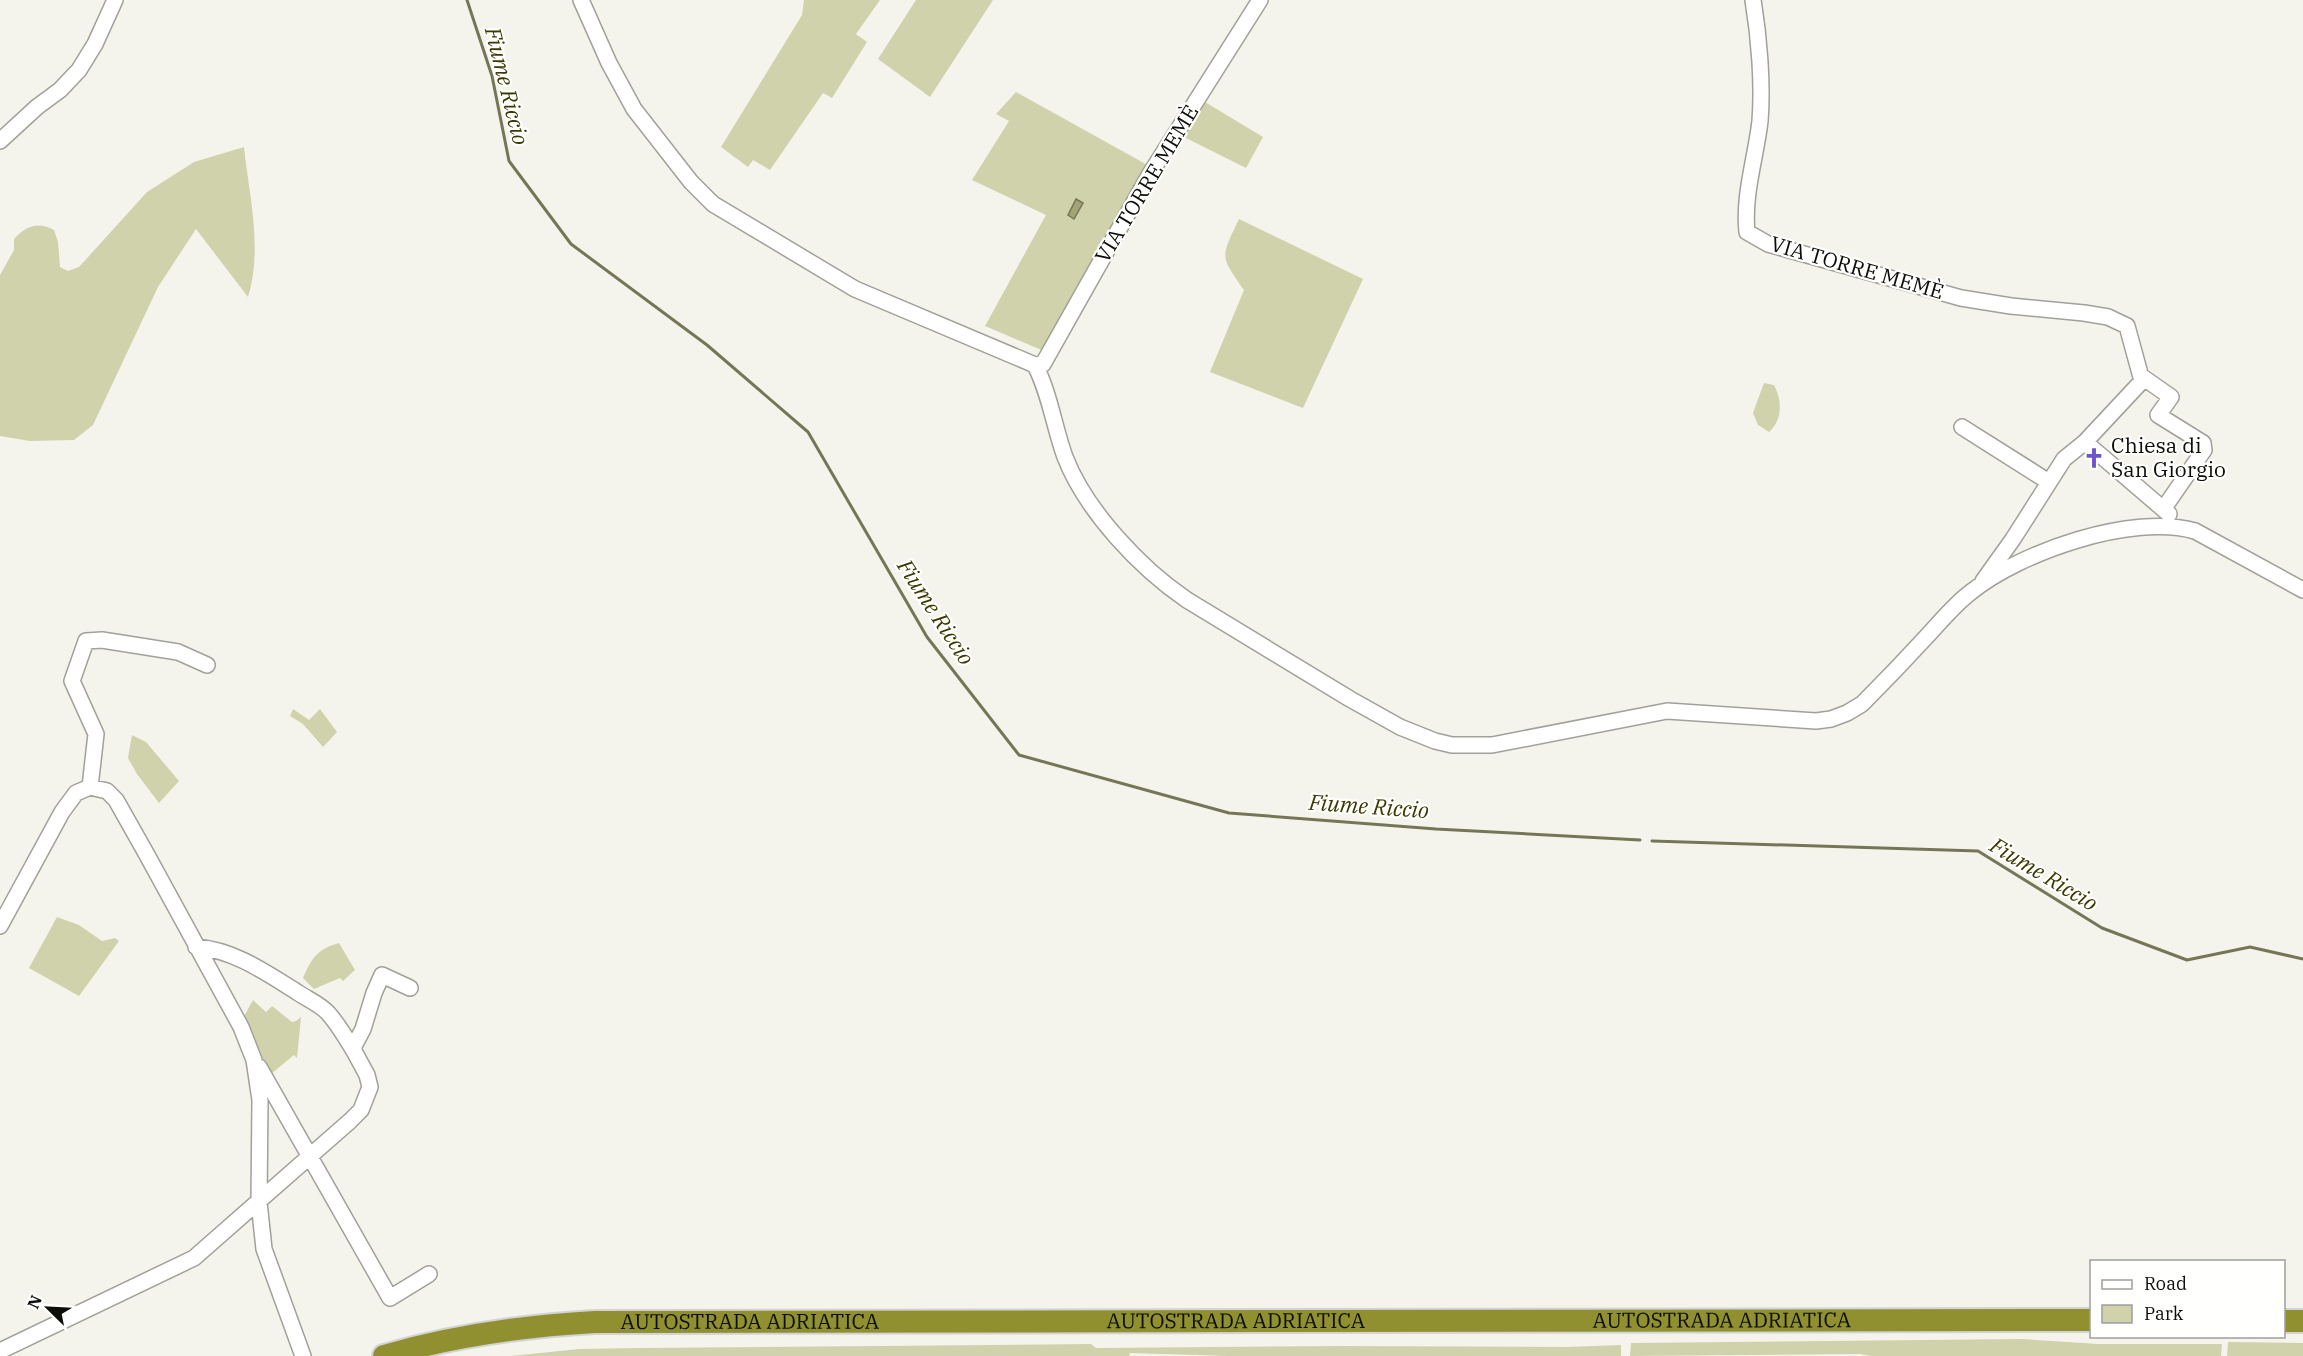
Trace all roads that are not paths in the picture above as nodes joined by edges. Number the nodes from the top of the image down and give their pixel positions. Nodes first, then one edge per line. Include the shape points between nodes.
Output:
1 (115, 0) edge
2 (581, 0) edge
3 (1260, 0) edge
4 (1753, 0) edge
5 (0, 141) edge
6 (1035, 365) junction
7 (2141, 376) junction
8 (1962, 427) dead end
9 (2085, 442) junction
10 (2049, 482) junction
11 (2164, 508) junction
12 (2179, 526) junction
13 (1981, 584) junction
14 (2303, 590) edge
15 (207, 665) dead end
16 (90, 787) junction
17 (0, 926) edge
18 (196, 946) junction
19 (410, 988) dead end
20 (354, 1051) junction
21 (254, 1060) junction
22 (310, 1158) junction
23 (259, 1202) junction
24 (429, 1274) dead end
25 (2090, 1320) edge
26 (2285, 1321) edge
27 (2303, 1321) edge
28 (702, 1328) junction
29 (1091, 1328) junction
30 (2090, 1334) edge
31 (2285, 1334) edge
32 (2303, 1335) edge
33 (0, 1351) edge
34 (302, 1353) edge
35 (384, 1356) edge
36 (439, 1356) edge

1 - 5 street via 79,70
2 - 6 street via 634,110 691,182 714,204 855,289
3 - 6 street, VIA TORRE MEMÈ via 1150,174 1042,364
4 - 7 street, VIA TORRE MEMÈ via 1760,119 1745,214 1747,232 1768,244 1961,298 2108,317 2127,326
6 - 13 street via 1066,458 1084,494 1159,579 1350,699 1400,727 1452,745 1492,745 1667,711 1799,721 1831,719 1862,704
7 - 9 street via 2142,381
7 - 11 street via 2171,397 2158,415 2203,442 2204,450
8 - 10 street
9 - 10 street via 2064,459
9 - 11 street
10 - 13 street
11 - 12 street
12 - 13 street via 2121,530 2072,542 2032,556
12 - 14 street via 2209,538
15 - 16 street via 178,652 86,640 72,681 96,734
16 - 17 street via 76,793 62,812
16 - 18 street via 107,791 116,800
18 - 20 street via 239,957 314,1002 334,1020
18 - 21 street via 241,1027
19 - 20 street via 382,975
20 - 22 street via 367,1075 368,1096 361,1110
21 - 22 street
21 - 23 street via 260,1101
22 - 23 street
22 - 24 street via 390,1298
23 - 33 street via 194,1258
23 - 34 street via 264,1249
25 - 29 highway, AUTOSTRADA ADRIATICA
26 - 27 highway
28 - 29 highway, AUTOSTRADA ADRIATICA
28 - 35 highway, AUTOSTRADA ADRIATICA via 596,1322 536,1326 442,1341
28 - 36 highway, AUTOSTRADA ADRIATICA via 568,1338
29 - 30 highway, AUTOSTRADA ADRIATICA
31 - 32 highway

